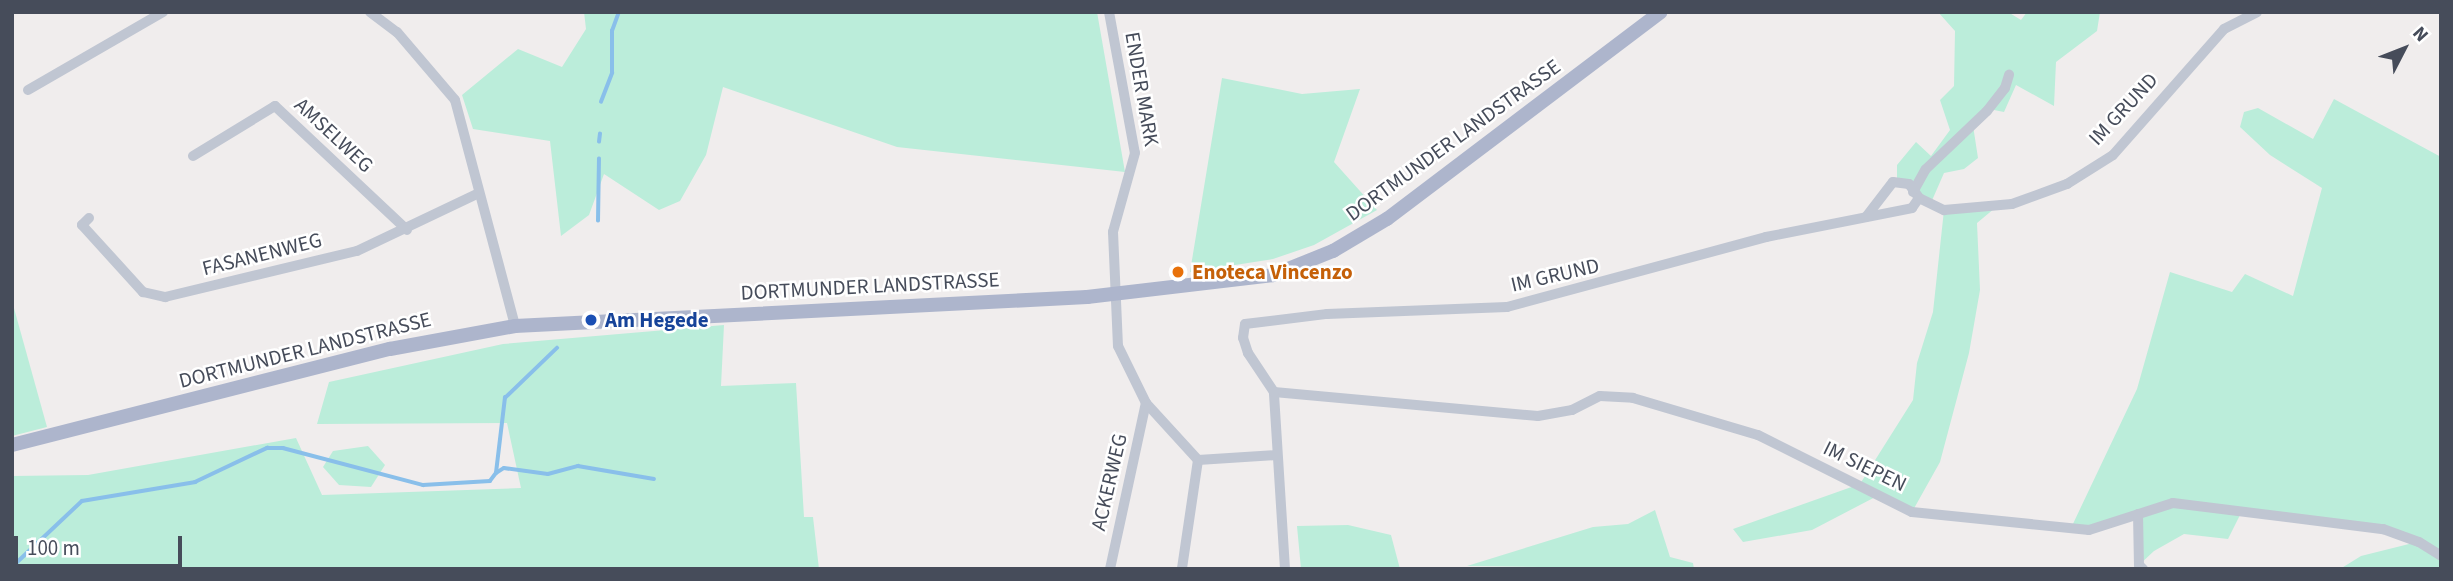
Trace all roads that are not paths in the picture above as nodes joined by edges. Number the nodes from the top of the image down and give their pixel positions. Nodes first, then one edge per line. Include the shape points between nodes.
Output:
1 (163, 12) edge
2 (370, 12) edge
3 (1109, 12) edge
4 (1661, 12) edge
5 (2257, 12) edge
6 (2009, 75) dead end
7 (28, 90) dead end
8 (193, 156) dead end
9 (479, 192) junction
10 (1916, 195) junction
11 (1866, 217) junction
12 (89, 218) dead end
13 (407, 230) junction
14 (1117, 294) junction
15 (515, 326) junction
16 (1274, 392) junction
17 (1146, 403) junction
18 (12, 445) edge
19 (1277, 455) junction
20 (1198, 460) junction
21 (2138, 514) junction
22 (2441, 556) edge
23 (1110, 569) edge
24 (1182, 569) edge
25 (1285, 569) edge
26 (2143, 569) edge

1 - 7 street
2 - 9 street via 397,32 447,86 464,125
3 - 14 street, ENDER MARK via 1135,153 1113,232
4 - 14 main road, DORTMUNDER LANDSTRASSE via 1387,219 1333,251 1273,275
5 - 10 street, IM GRUND via 2224,29 2113,155 2067,184 1983,209 1944,210
6 - 10 street via 1993,104 1926,169
8 - 13 street, AMSELWEG via 275,106
9 - 13 street, FASANENWEG
9 - 15 street
10 - 11 street, IM GRUND via 1912,208
10 - 11 street, IM GRUND via 1909,184 1893,182
11 - 16 street, IM GRUND via 1766,237 1507,307 1327,314 1245,324 1248,353
12 - 13 street, FASANENWEG via 82,225 144,292 165,298 357,251
14 - 15 main road, DORTMUNDER LANDSTRASSE
14 - 17 street, ENDER MARK via 1118,346
15 - 18 main road, DORTMUNDER LANDSTRASSE via 390,349
16 - 19 street
16 - 21 street, IM SIEPEN via 1538,416 1572,410 1600,396 1633,398 1758,435 1912,512 2089,530
17 - 20 street, ENDER MARK
17 - 23 street, ACKERWEG
19 - 20 street
19 - 25 street
20 - 24 street
21 - 22 street, IM SIEPEN via 2173,503 2383,529 2419,541
21 - 26 street via 2139,565

